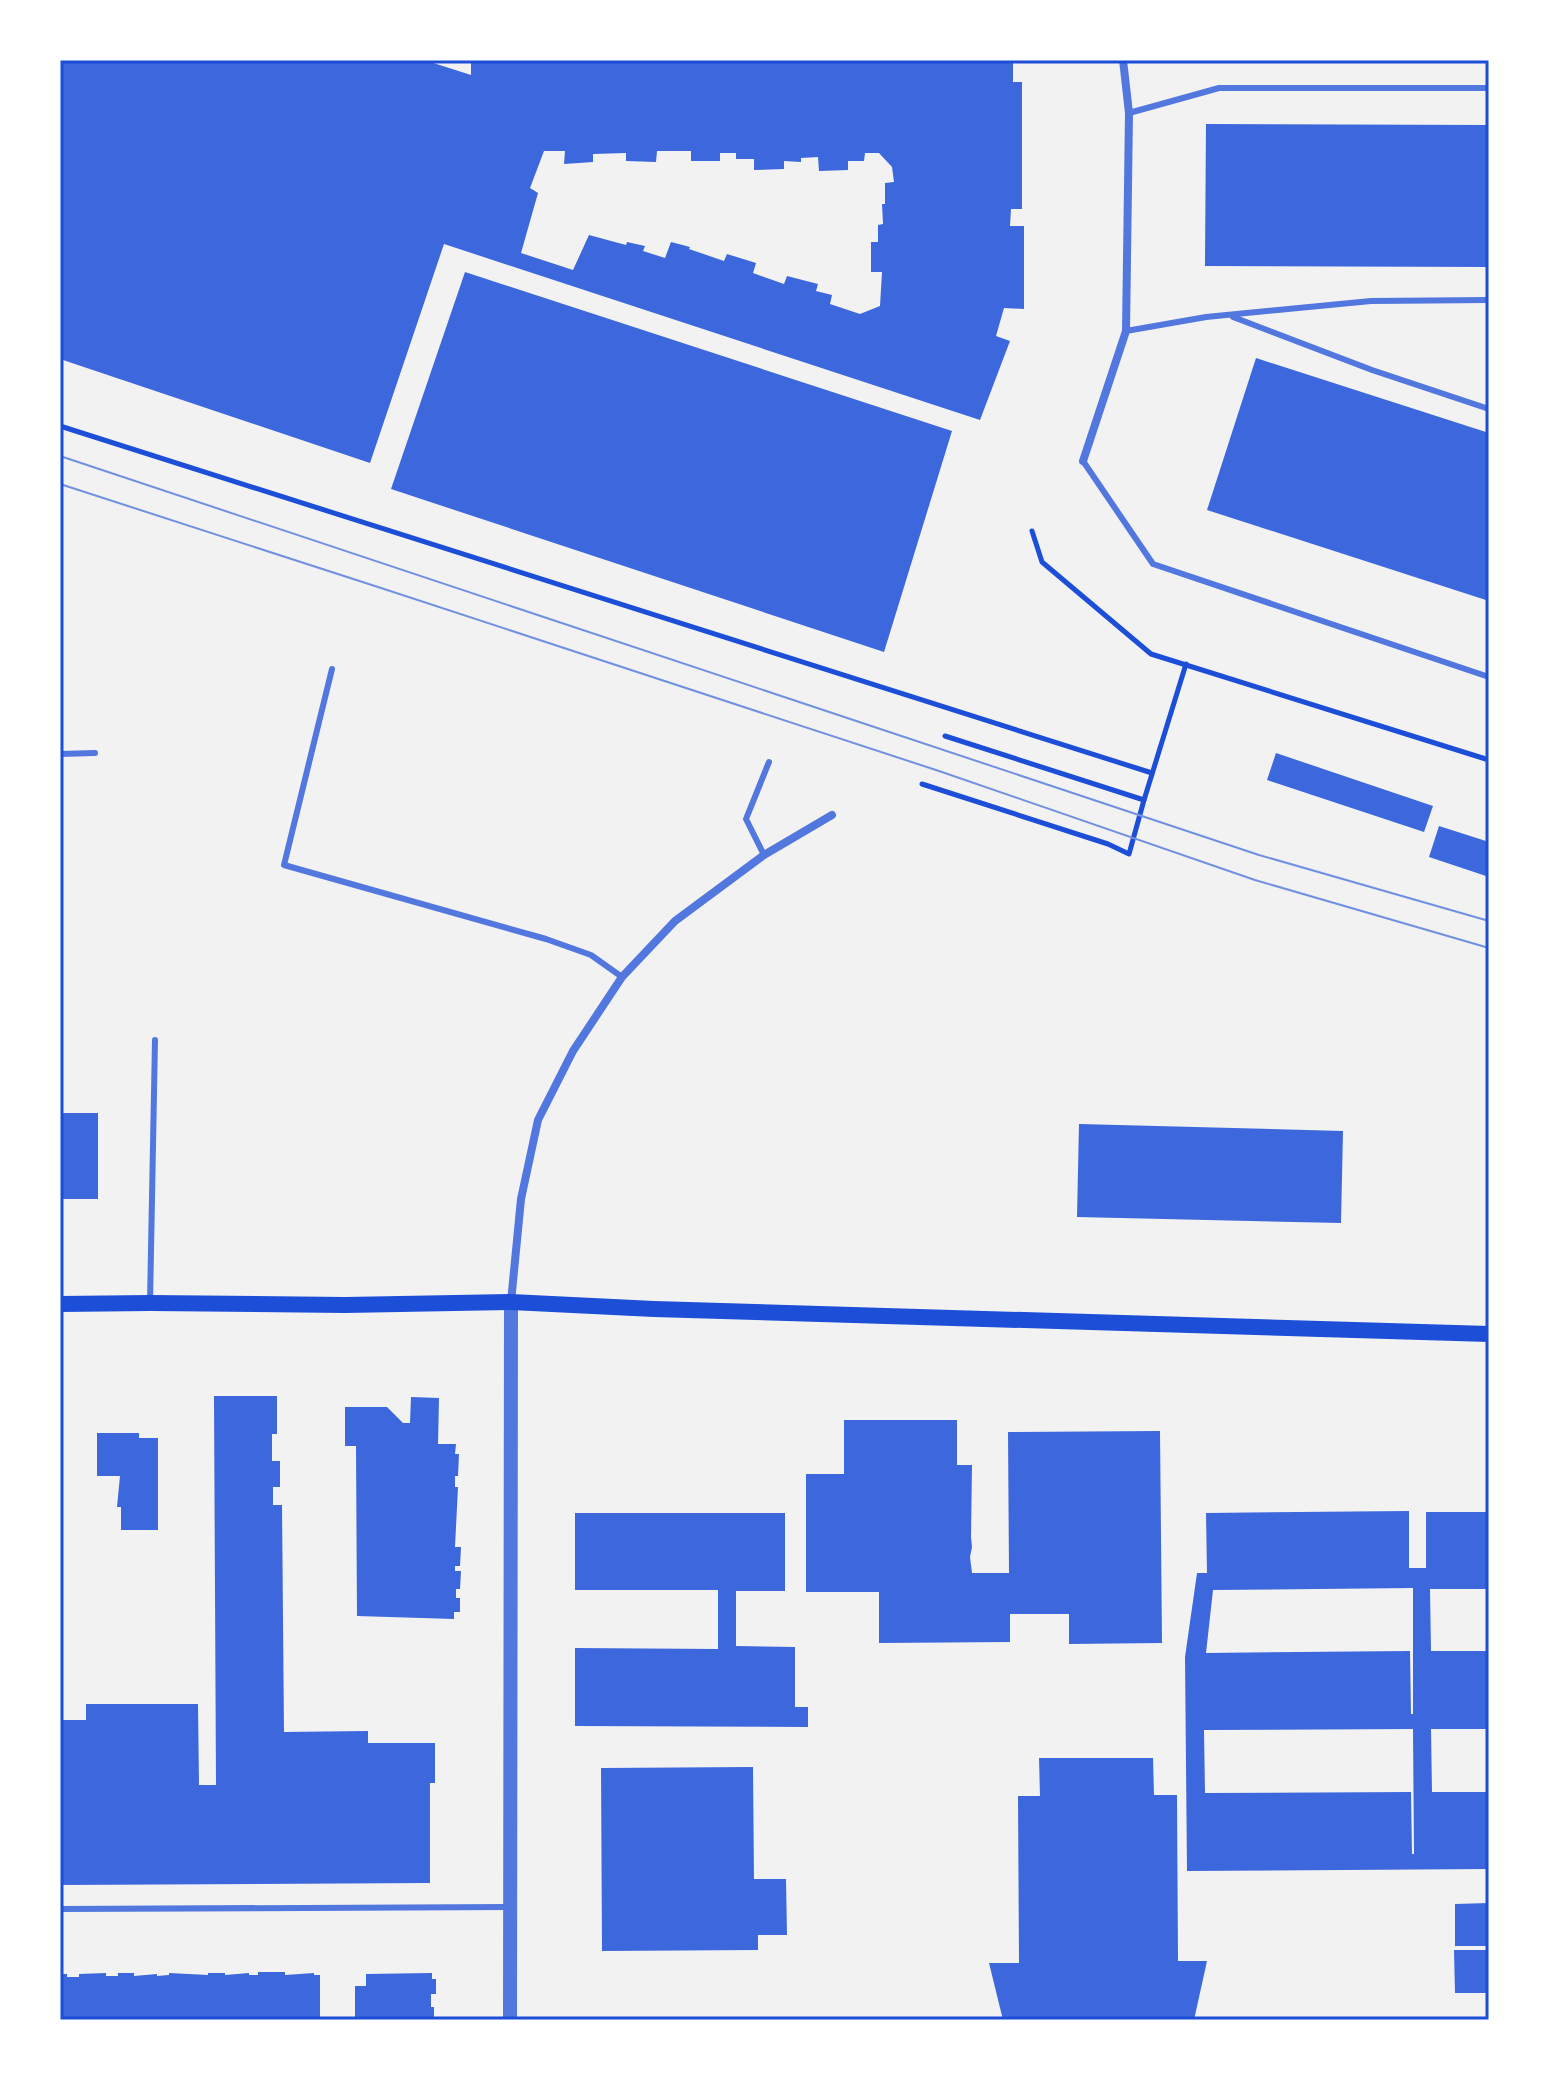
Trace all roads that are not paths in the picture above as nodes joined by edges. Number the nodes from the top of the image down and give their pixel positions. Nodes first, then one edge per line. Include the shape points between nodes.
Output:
1 (1123, 60) edge
2 (1489, 88) edge
3 (1129, 113) junction
4 (1489, 300) edge
5 (1229, 315) junction
6 (1126, 331) junction
7 (1489, 409) edge
8 (1083, 461) joint
9 (332, 669) dead end
10 (1489, 677) edge
11 (95, 753) dead end
12 (60, 754) edge
13 (769, 762) dead end
14 (832, 815) dead end
15 (764, 855) junction
16 (622, 977) junction
17 (155, 1040) dead end
18 (511, 1302) junction
19 (150, 1303) junction
20 (60, 1304) edge
21 (1489, 1334) edge
22 (510, 1907) junction
23 (60, 1909) edge
24 (510, 2020) edge

1 - 3 street
2 - 3 lane via 1219,88
3 - 6 street
4 - 5 lane via 1371,301
5 - 6 lane
5 - 7 lane
6 - 8 street
8 - 10 lane via 1153,564
9 - 16 lane via 284,865 546,939 591,955
11 - 12 lane
13 - 15 lane via 746,819
14 - 15 street
15 - 16 street via 675,921
16 - 18 street via 573,1051 538,1120 521,1199
17 - 19 lane
18 - 19 main road
18 - 21 main road
18 - 22 street
19 - 20 main road
22 - 23 lane
22 - 24 street

